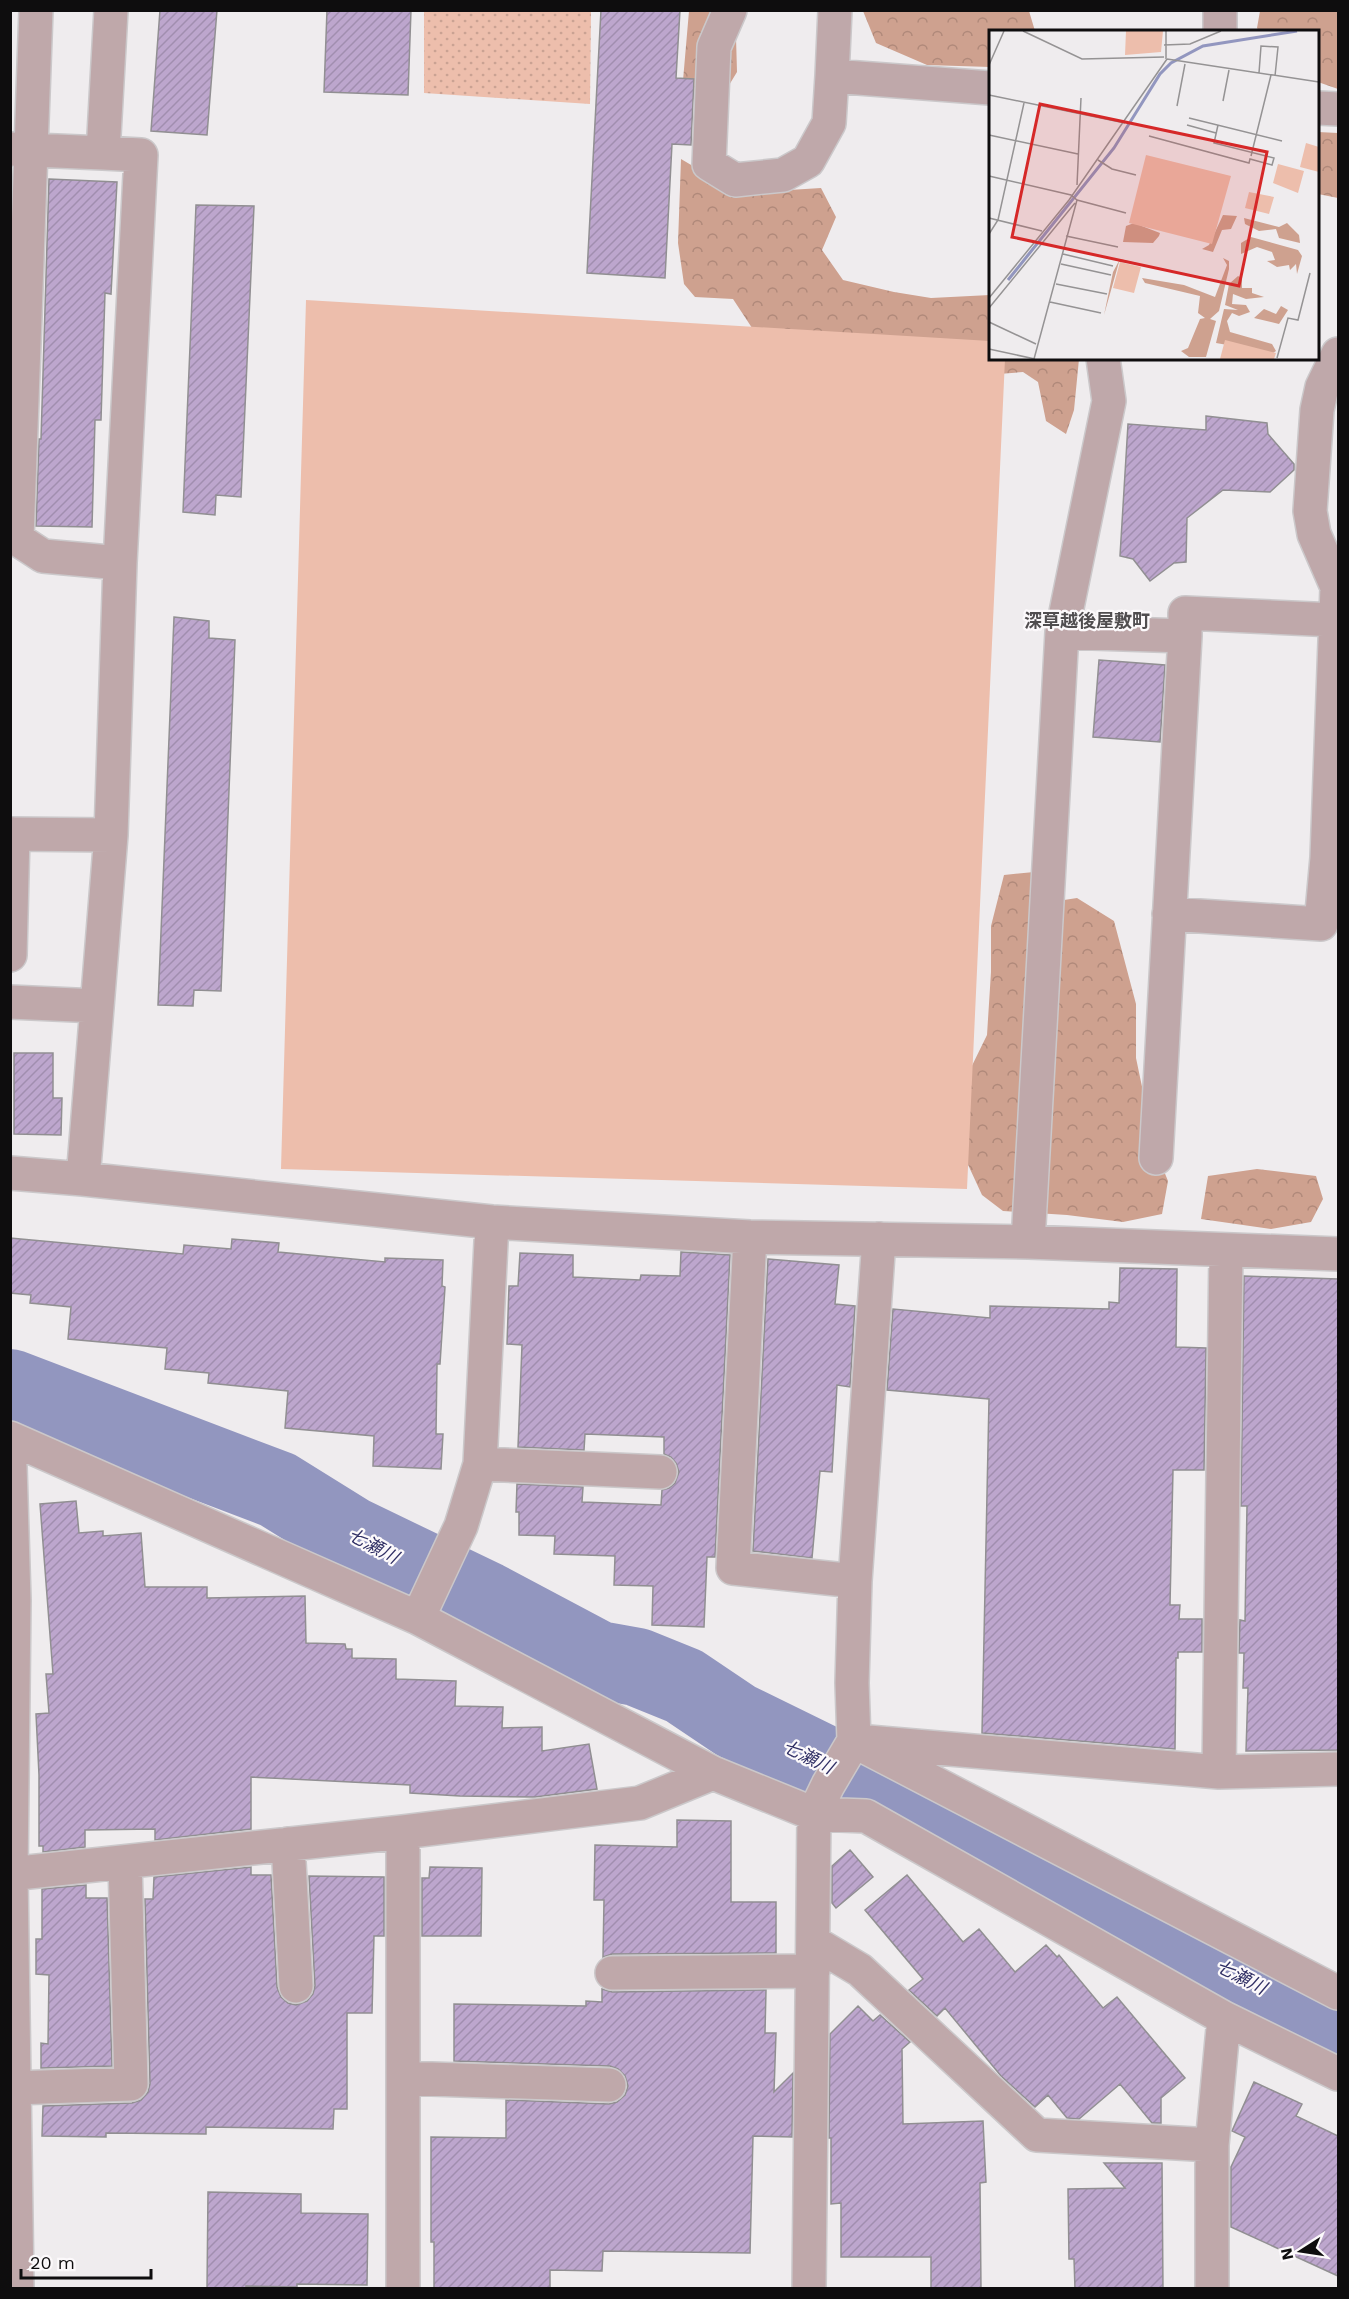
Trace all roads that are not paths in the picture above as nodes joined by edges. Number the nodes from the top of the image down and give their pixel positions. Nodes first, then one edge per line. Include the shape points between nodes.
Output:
1 (36, 10) edge
2 (111, 10) edge
3 (730, 10) edge
4 (835, 10) edge
5 (1220, 10) edge
6 (1220, 30) edge
7 (832, 76) junction
8 (989, 88) edge
9 (1319, 108) edge
10 (1338, 109) edge
11 (21, 150) edge
12 (103, 153) junction
13 (1338, 354) edge
14 (1103, 360) edge
15 (14, 539) edge
16 (120, 564) junction
17 (1335, 621) junction
18 (1062, 632) junction
19 (1185, 636) junction
20 (12, 834) edge
21 (111, 836) junction
22 (1169, 914) junction
23 (10, 955) edge
24 (10, 1002) edge
25 (97, 1006) junction
26 (1156, 1158) dead end
27 (10, 1173) edge
28 (83, 1179) junction
29 (492, 1222) junction
30 (750, 1237) junction
31 (879, 1239) junction
32 (1028, 1242) junction
33 (1226, 1250) junction
34 (1338, 1254) edge
35 (10, 1438) edge
36 (480, 1464) junction
37 (10, 1466) edge
38 (660, 1472) dead end
39 (855, 1581) junction
40 (12, 1599) edge
41 (424, 1605) junction
42 (851, 1747) junction
43 (1338, 1769) edge
44 (1220, 1772) junction
45 (713, 1773) junction
46 (821, 1800) junction
47 (403, 1832) junction
48 (288, 1844) junction
49 (125, 1862) junction
50 (11, 1874) edge
51 (813, 1957) junction
52 (612, 1973) dead end
53 (296, 1986) dead end
54 (1338, 1994) edge
55 (1224, 2018) junction
56 (1338, 2074) edge
57 (403, 2078) junction
58 (609, 2085) dead end
59 (14, 2088) junction
60 (1212, 2145) junction
61 (17, 2289) edge
62 (403, 2289) edge
63 (809, 2289) edge
64 (1212, 2289) edge

1 - 11 street
2 - 12 street
3 - 7 street via 714,47 709,164 735,180 783,175 808,161 829,123
4 - 7 street
5 - 6 street
7 - 8 street
9 - 10 street
11 - 12 street
11 - 15 street
12 - 16 street via 141,155
13 - 17 street via 1322,387 1317,410 1310,511 1314,534 1337,587
14 - 18 street via 1109,401
15 - 16 street via 43,555
16 - 21 street
17 - 19 street via 1185,613
17 - 22 street via 1321,924
18 - 19 street
18 - 32 street
19 - 22 street
20 - 21 street
20 - 23 street
21 - 25 street
22 - 26 street
24 - 25 street
25 - 28 street
27 - 28 street
28 - 29 street
29 - 30 street
29 - 36 street
30 - 31 street
30 - 39 street via 733,1568
31 - 32 street
31 - 39 street
32 - 33 street
33 - 34 street
33 - 44 street
35 - 41 street
36 - 38 street
36 - 41 street via 461,1526
37 - 40 street
39 - 42 street
40 - 50 street
41 - 45 street
42 - 44 street
42 - 46 street
42 - 54 street
43 - 44 street
45 - 46 street
45 - 47 street via 640,1803
46 - 51 street
46 - 55 street via 866,1816
47 - 48 street
47 - 57 street
48 - 49 street
48 - 53 street
49 - 50 street
49 - 59 street via 131,2084
50 - 59 street
51 - 52 street
51 - 60 street via 860,1970 1037,2135
51 - 63 street
55 - 56 street
55 - 60 street
57 - 58 street
57 - 62 street
59 - 61 street
60 - 64 street

